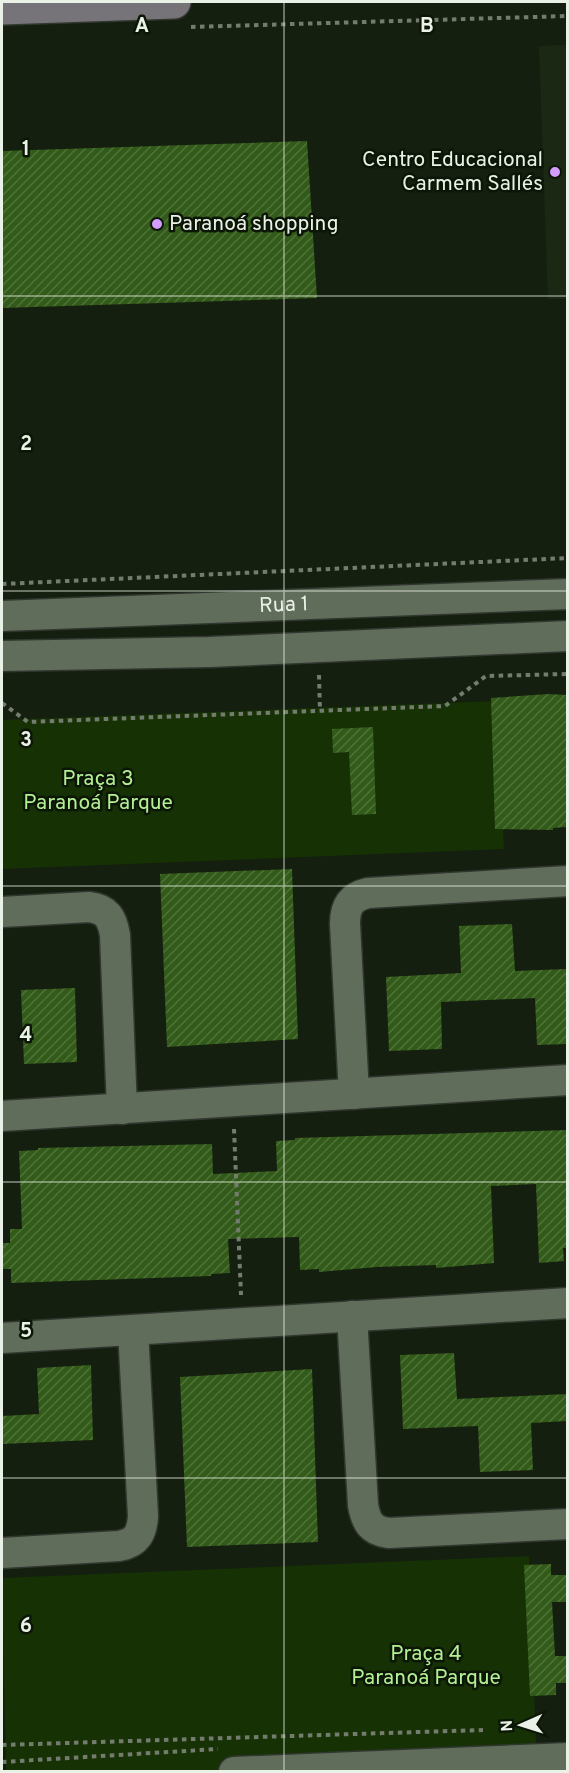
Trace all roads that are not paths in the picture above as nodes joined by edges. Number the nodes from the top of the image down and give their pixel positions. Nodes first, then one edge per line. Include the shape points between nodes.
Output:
1 (2, 8) edge
2 (182, 14) edge
3 (567, 594) edge
4 (2, 616) edge
5 (567, 636) edge
6 (2, 656) edge
7 (567, 881) edge
8 (2, 912) edge
9 (567, 1080) edge
10 (354, 1094) junction
11 (122, 1108) junction
12 (2, 1116) edge
13 (567, 1303) edge
14 (352, 1316) junction
15 (133, 1330) junction
16 (2, 1338) edge
17 (567, 1524) edge
18 (2, 1553) edge
19 (567, 1758) edge
20 (229, 1760) edge

1 - 2 street
3 - 4 street, Rua 1
5 - 6 street, Rua 1
7 - 10 street via 368,893 349,902 345,924
8 - 11 street via 89,907 108,914 115,935
9 - 10 street
10 - 11 street
11 - 12 street
13 - 14 street
14 - 15 street
14 - 17 street via 363,1505 370,1526 389,1533
15 - 16 street
15 - 18 street via 143,1516 137,1538 119,1546
19 - 20 street

